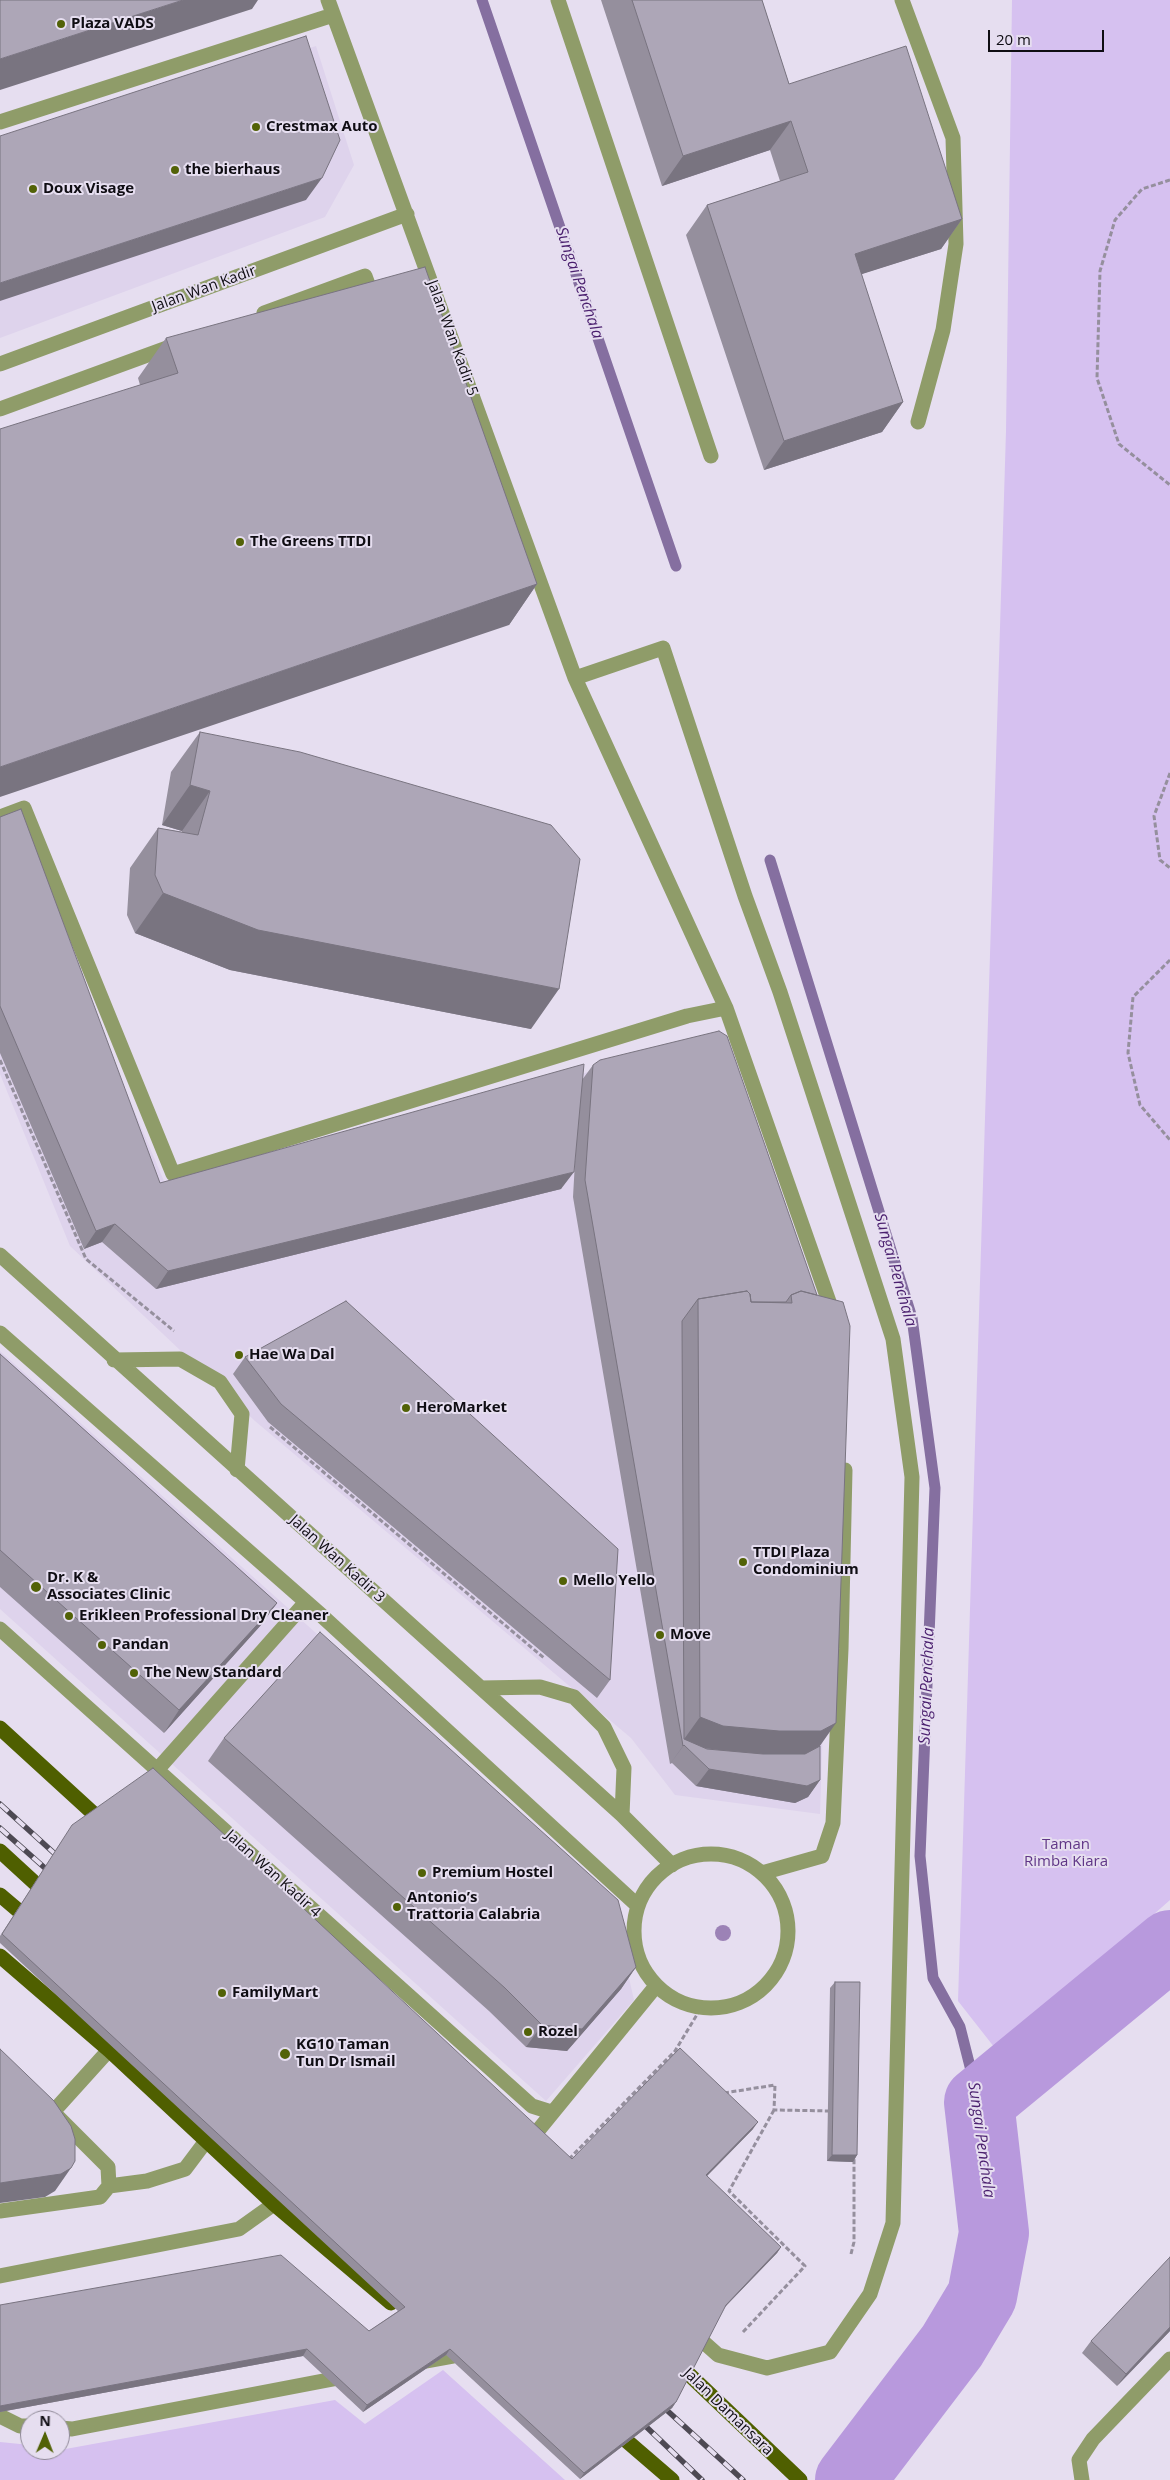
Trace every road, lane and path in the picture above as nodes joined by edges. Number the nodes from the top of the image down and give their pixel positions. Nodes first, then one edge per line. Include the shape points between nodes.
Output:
1 (328, 0) edge
2 (558, 0) edge
3 (902, 0) edge
4 (333, 15) junction
5 (0, 122) edge
6 (1170, 180) edge
7 (407, 214) junction
8 (378, 312) edge
9 (253, 317) edge
10 (187, 341) edge
11 (0, 364) edge
12 (0, 409) edge
13 (478, 410) junction
14 (461, 416) edge
15 (918, 422) dead end
16 (711, 456) dead end
17 (1170, 485) edge
18 (508, 492) junction
19 (490, 498) edge
20 (575, 678) junction
21 (1170, 773) edge
22 (0, 817) edge
23 (1170, 868) edge
24 (1170, 960) edge
25 (726, 1008) junction
26 (0, 1060) edge
27 (1170, 1140) edge
28 (0, 1254) edge
29 (837, 1327) edge
30 (176, 1332) dead end
31 (0, 1333) edge
32 (114, 1360) junction
33 (263, 1421) dead end
34 (845, 1453) edge
35 (237, 1470) junction
36 (306, 1602) junction
37 (0, 1629) edge
38 (551, 1664) dead end
39 (481, 1688) junction
40 (0, 1728) edge
41 (157, 1770) junction
42 (622, 1814) junction
43 (118, 1836) edge
44 (0, 1851) edge
45 (672, 1865) junction
46 (762, 1873) junction
47 (0, 1895) edge
48 (638, 1906) junction
49 (61, 1907) edge
50 (45, 1933) edge
51 (0, 1956) edge
52 (656, 1986) junction
53 (701, 2008) junction
54 (109, 2050) junction
55 (676, 2051) junction
56 (682, 2057) edge
57 (720, 2093) edge
58 (40, 2100) edge
59 (774, 2110) junction
60 (53, 2112) junction
61 (551, 2112) junction
62 (837, 2112) edge
63 (605, 2122) junction
64 (611, 2127) edge
65 (206, 2141) junction
66 (854, 2152) edge
67 (515, 2158) edge
68 (564, 2164) edge
69 (109, 2186) junction
70 (274, 2204) junction
71 (0, 2211) edge
72 (849, 2260) dead end
73 (0, 2276) edge
74 (401, 2312) edge
75 (679, 2319) edge
76 (739, 2336) dead end
77 (438, 2343) edge
78 (666, 2353) edge
79 (453, 2356) junction
80 (1170, 2360) edge
81 (406, 2365) edge
82 (469, 2367) edge
83 (368, 2372) edge
84 (0, 2416) edge
85 (603, 2420) edge
86 (20, 2426) edge
87 (70, 2429) edge
88 (606, 2442) edge
89 (632, 2446) junction
90 (672, 2480) edge
91 (800, 2480) edge
92 (1082, 2480) edge

1 - 4 street, Jalan Wan Kadir 5
2 - 16 street
3 - 15 street via 953,138 956,244 943,330
4 - 5 street
4 - 7 street, Jalan Wan Kadir 5
6 - 17 path via 1142,189 1115,220 1100,271 1096,378 1118,444
7 - 11 street, Jalan Wan Kadir
7 - 13 street, Jalan Wan Kadir 5
8 - 9 street via 366,276
10 - 12 street
13 - 14 street
13 - 18 street, Jalan Wan Kadir 5
18 - 19 street
18 - 20 street, Jalan Wan Kadir 5
20 - 25 street, Jalan Wan Kadir 5
20 - 75 street via 663,648 892,1338 912,1477 892,2223 870,2294 830,2352 767,2368 718,2354
21 - 23 path via 1154,816 1160,860
22 - 25 street via 24,808 173,1174 687,1016
24 - 27 path via 1133,997 1128,1053 1140,1105
25 - 29 street, Jalan Wan Kadir 5
26 - 30 path via 86,1259
28 - 32 street, Jalan Wan Kadir 3
31 - 36 street
32 - 35 street, Jalan Wan Kadir 3
32 - 35 street via 180,1359 220,1382 242,1414
33 - 38 path
34 - 46 street via 833,1823 822,1856
35 - 39 street, Jalan Wan Kadir 3
36 - 41 street
36 - 48 street
37 - 41 street, Jalan Wan Kadir 4
39 - 42 street, Jalan Wan Kadir 3
39 - 42 street via 540,1687 574,1696 604,1726 624,1768
40 - 43 main road
41 - 61 street, Jalan Wan Kadir 4 via 532,2106
42 - 45 street, Jalan Wan Kadir 3
44 - 49 main road
45 - 46 street via 694,1856 718,1855 742,1860
45 - 48 street via 657,1876
46 - 53 street via 778,1892 787,1915 789,1939 782,1963 769,1984 749,1999 726,2008
47 - 50 main road
48 - 52 street via 634,1942 645,1973
51 - 54 main road
52 - 53 street via 677,2000
52 - 61 street
53 - 55 path
54 - 60 street
54 - 65 main road
55 - 56 path
55 - 63 path
57 - 59 path via 775,2085
58 - 60 street
59 - 62 path
59 - 76 path via 729,2191 805,2266
60 - 69 street via 108,2167
61 - 67 street
63 - 64 path
63 - 68 path
65 - 69 street via 185,2168 147,2181
65 - 70 main road
66 - 72 path via 854,2242
69 - 71 street via 100,2197
70 - 73 street via 239,2229
70 - 74 main road
77 - 79 main road
78 - 91 main road, Jalan Damansara
79 - 81 street
79 - 82 main road
80 - 92 street via 1093,2439 1080,2460
83 - 87 street
84 - 86 street
85 - 89 main road
88 - 89 main road
89 - 90 main road

